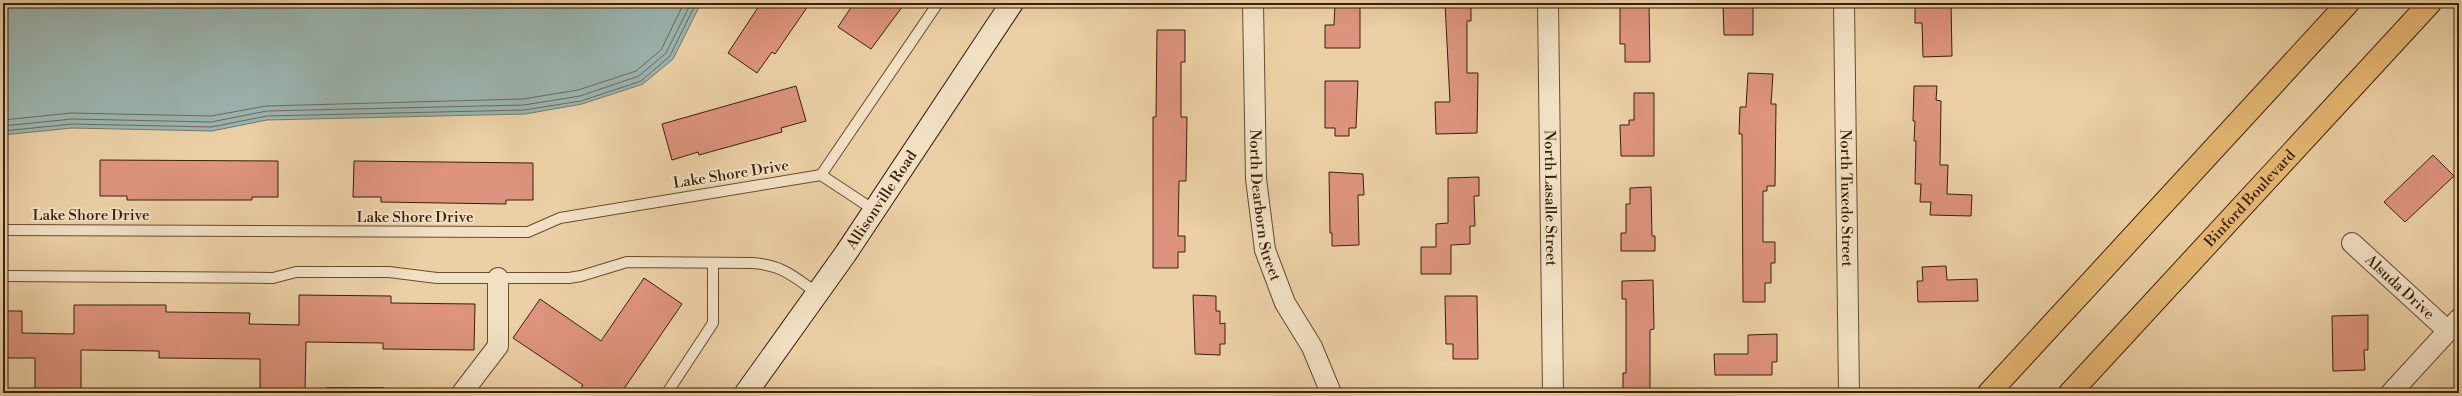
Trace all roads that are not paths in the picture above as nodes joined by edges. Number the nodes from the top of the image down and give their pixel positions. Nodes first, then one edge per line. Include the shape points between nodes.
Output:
1 (938, 3) edge
2 (1012, 3) edge
3 (1253, 3) edge
4 (1548, 3) edge
5 (1844, 3) edge
6 (2348, 3) edge
7 (2430, 3) edge
8 (821, 175) junction
9 (874, 210) junction
10 (3, 230) edge
11 (2352, 243) dead end
12 (713, 263) junction
13 (3, 276) edge
14 (498, 278) junction
15 (817, 293) junction
16 (2454, 325) edge
17 (328, 393) edge
18 (382, 393) edge
19 (462, 393) edge
20 (667, 393) edge
21 (746, 393) edge
22 (1331, 393) edge
23 (1553, 393) edge
24 (1849, 393) edge
25 (1989, 393) edge
26 (2070, 393) edge
27 (2391, 393) edge

1 - 8 lane
2 - 9 main road, Allisonville Road
3 - 22 street, North Dearborn Street via 1256,179 1265,250 1285,303 1312,348
4 - 23 street, North Lasalle Street
5 - 24 street, North Tuxedo Street
6 - 25 main road
7 - 26 main road, Binford Boulevard
8 - 9 lane
8 - 10 lane, Lake Shore Drive via 560,218 528,232
9 - 15 main road, Allisonville Road
11 - 16 street, Alsuda Drive
12 - 14 lane via 627,262 580,276
12 - 15 lane via 772,264
12 - 20 lane via 713,323
13 - 14 lane via 274,278 296,272 389,272 437,278
14 - 19 street via 498,346
15 - 21 main road, Allisonville Road
16 - 27 street, Alsuda Drive
17 - 18 lane

